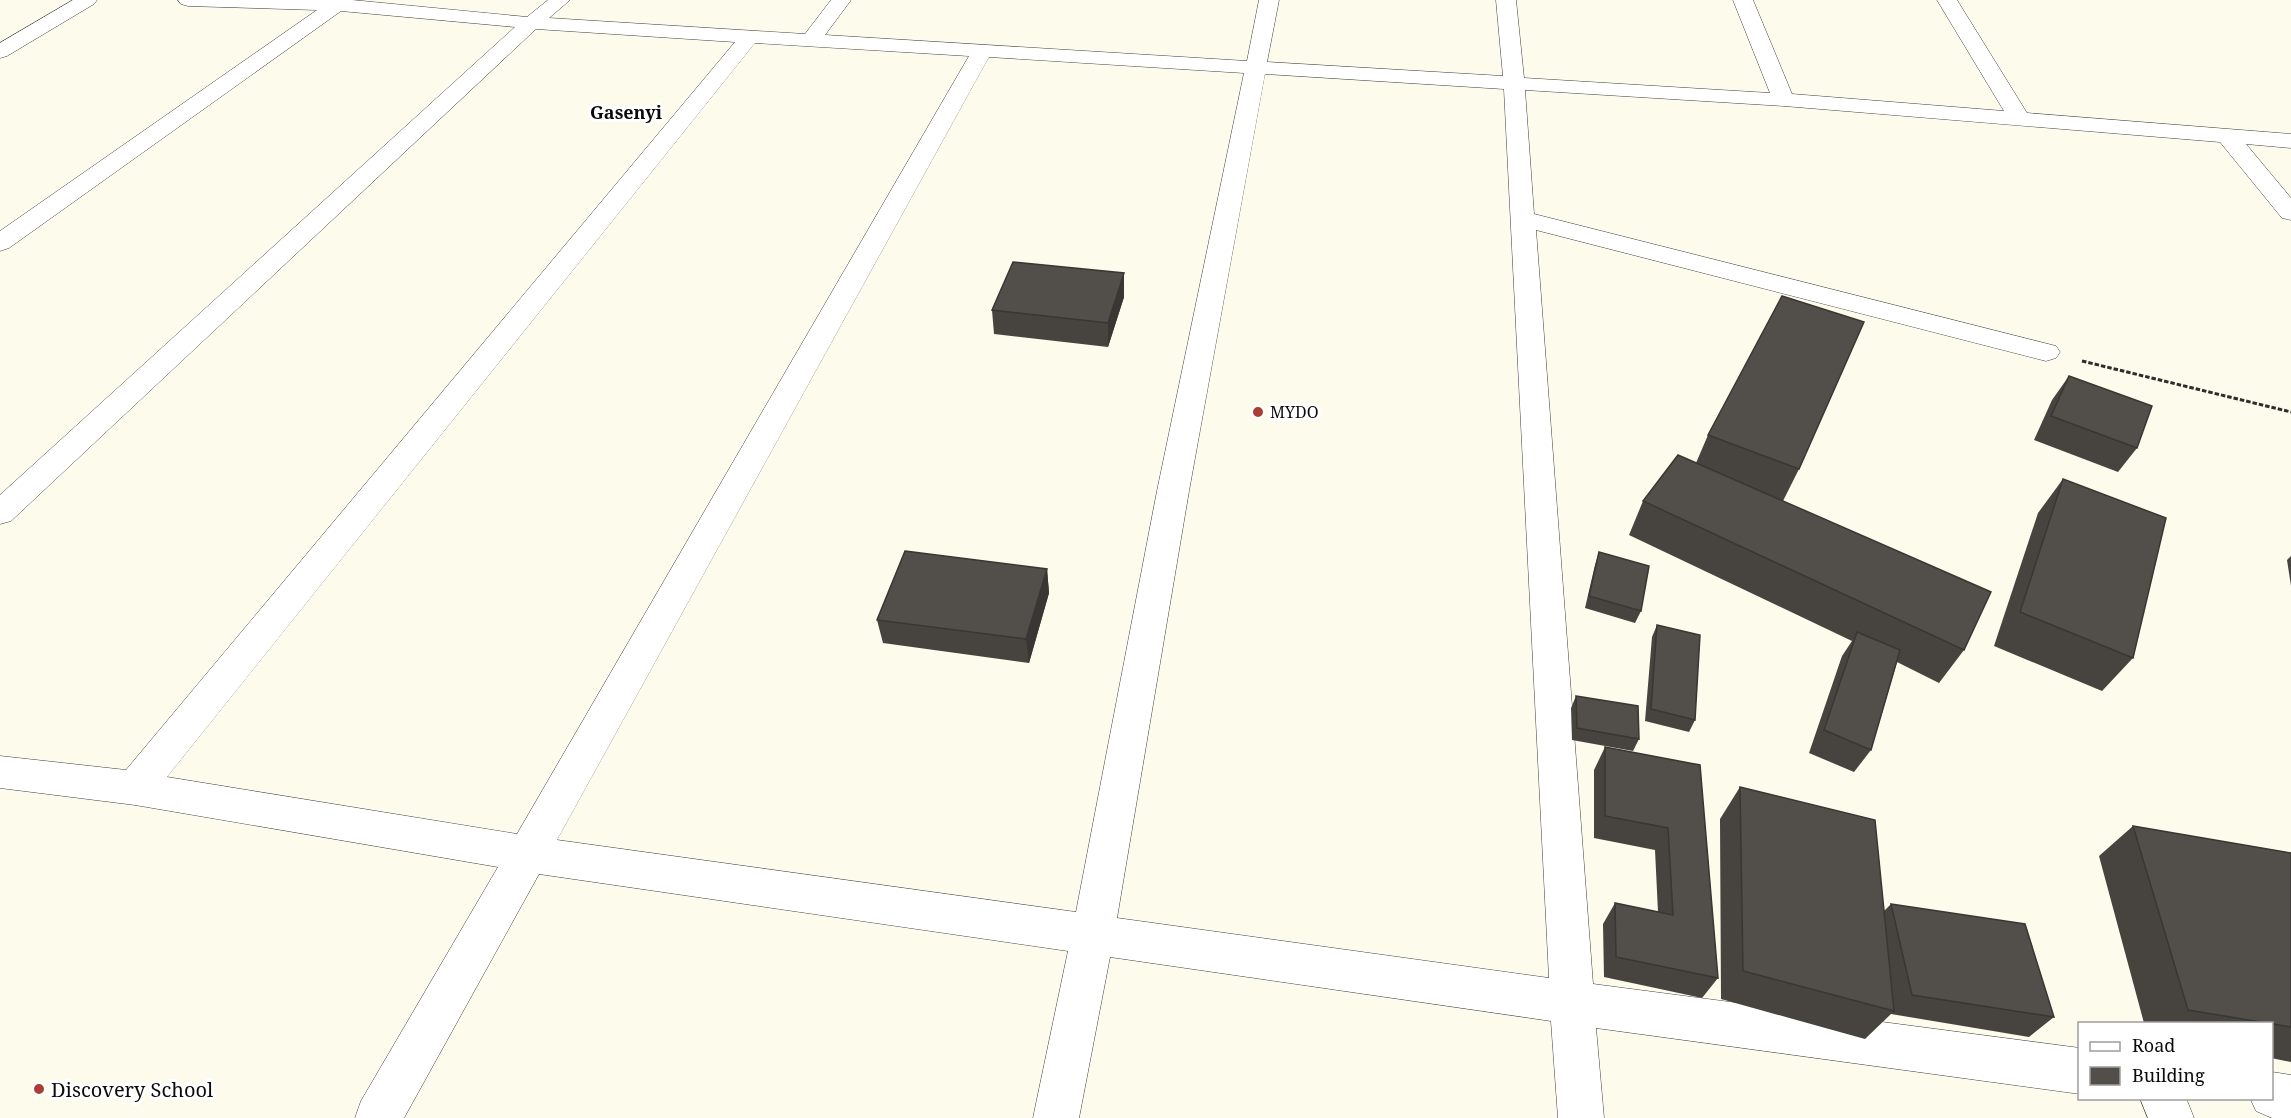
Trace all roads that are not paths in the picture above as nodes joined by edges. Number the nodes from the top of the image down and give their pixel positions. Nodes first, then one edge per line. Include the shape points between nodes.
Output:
1 (87, 0) edge
2 (188, 0) edge
3 (561, 0) edge
4 (841, 0) edge
5 (1269, 0) edge
6 (1506, 0) edge
7 (1743, 0) edge
8 (1947, 0) edge
9 (340, 3) edge
10 (531, 23) junction
11 (750, 36) junction
12 (812, 40) junction
13 (983, 49) junction
14 (0, 51) edge
15 (1256, 67) junction
16 (1514, 84) junction
17 (1784, 100) junction
18 (2020, 120) junction
19 (2226, 135) junction
20 (2291, 141) edge
21 (2291, 213) edge
22 (1523, 219) junction
23 (0, 243) edge
24 (2046, 352) road end
25 (0, 513) edge
26 (0, 772) edge
27 (135, 788) junction
28 (528, 854) junction
29 (1093, 933) junction
30 (1572, 1003) junction
31 (2078, 1071) edge
32 (2273, 1095) edge
33 (2291, 1098) edge
34 (2164, 1100) edge
35 (378, 1118) edge
36 (1056, 1118) edge
37 (1581, 1118) edge
38 (2171, 1118) edge

1 - 14 street
2 - 9 street
3 - 10 street
4 - 12 street
5 - 15 street
6 - 16 street
7 - 17 street
8 - 18 street
9 - 10 street
9 - 23 street
10 - 11 street
10 - 25 street
11 - 12 street
11 - 27 street
12 - 13 street
13 - 15 street
13 - 28 street
15 - 16 street
15 - 29 street via 1173,491
16 - 17 street
16 - 22 street
17 - 18 street
18 - 19 street
19 - 20 street
19 - 21 street
22 - 24 street
22 - 30 street
26 - 27 street
27 - 28 street
28 - 29 street
28 - 35 street
29 - 30 street
29 - 36 street
30 - 31 street
30 - 37 street
32 - 33 street
34 - 38 street

